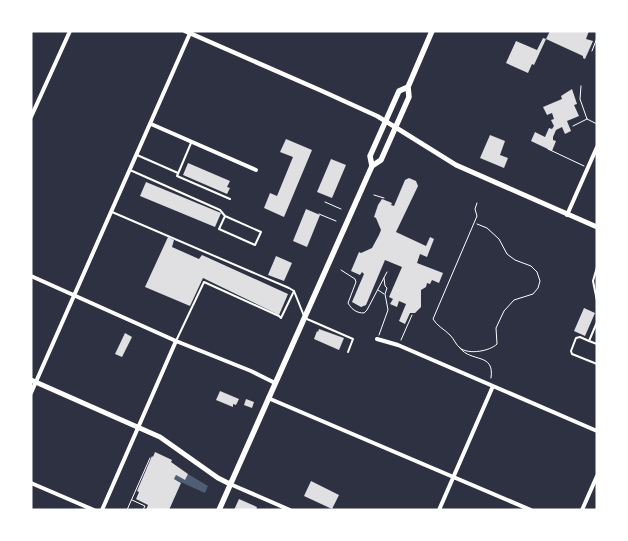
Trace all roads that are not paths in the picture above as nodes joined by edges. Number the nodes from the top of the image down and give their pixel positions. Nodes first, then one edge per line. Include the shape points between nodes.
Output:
1 (70, 31) edge
2 (185, 31) edge
3 (432, 31) edge
4 (191, 32) edge
5 (408, 87) junction
6 (31, 117) edge
7 (386, 122) junction
8 (151, 124) junction
9 (395, 127) junction
10 (192, 141) junction
11 (597, 147) edge
12 (137, 155) junction
13 (372, 166) junction
14 (130, 170) junction
15 (256, 170) dead end
16 (178, 173) junction
17 (230, 199) dead end
18 (112, 212) junction
19 (567, 215) junction
20 (225, 216) junction
21 (597, 227) edge
22 (597, 267) edge
23 (31, 276) edge
24 (294, 291) junction
25 (75, 295) junction
26 (597, 301) edge
27 (304, 318) junction
28 (597, 322) edge
29 (377, 339) road end
30 (176, 341) junction
31 (589, 341) junction
32 (597, 344) edge
33 (348, 352) dead end
34 (597, 364) edge
35 (34, 381) edge
36 (275, 383) junction
37 (493, 386) junction
38 (31, 394) edge
39 (268, 398) junction
40 (138, 427) junction
41 (597, 431) edge
42 (454, 476) junction
43 (597, 476) edge
44 (31, 483) edge
45 (230, 484) junction
46 (94, 510) edge
47 (102, 510) edge
48 (219, 510) edge
49 (290, 510) edge
50 (439, 510) edge
51 (531, 510) edge
52 (582, 510) edge

1 - 6 street
2 - 4 street
3 - 5 main road
4 - 7 street
4 - 8 street
5 - 7 main road via 399,91
5 - 9 main road via 409,97
7 - 9 street
7 - 13 main road via 370,156
8 - 10 street
8 - 12 street
9 - 13 main road via 381,160
9 - 19 main road via 456,165
10 - 15 street
10 - 16 lane
11 - 19 street
12 - 14 street
12 - 16 lane
13 - 27 main road
14 - 18 street
14 - 20 lane via 220,210
16 - 17 lane via 176,176
18 - 24 lane
18 - 25 street
19 - 21 main road
20 - 20 lane via 219,229 255,245 261,232
22 - 26 lane via 593,282
23 - 25 street
24 - 27 lane
24 - 30 lane via 281,318 204,282
25 - 30 street
25 - 35 street
27 - 33 lane via 353,339
27 - 36 main road
28 - 31 lane
29 - 37 street
30 - 36 street
30 - 40 street
31 - 32 lane
31 - 34 lane via 576,338 572,354
35 - 38 street
35 - 40 main road
36 - 39 main road
37 - 41 street
37 - 42 street
39 - 42 street
39 - 45 main road
40 - 45 main road via 160,437
40 - 47 street
42 - 50 street
42 - 51 street
43 - 52 street
44 - 46 street
45 - 48 main road
45 - 49 street

